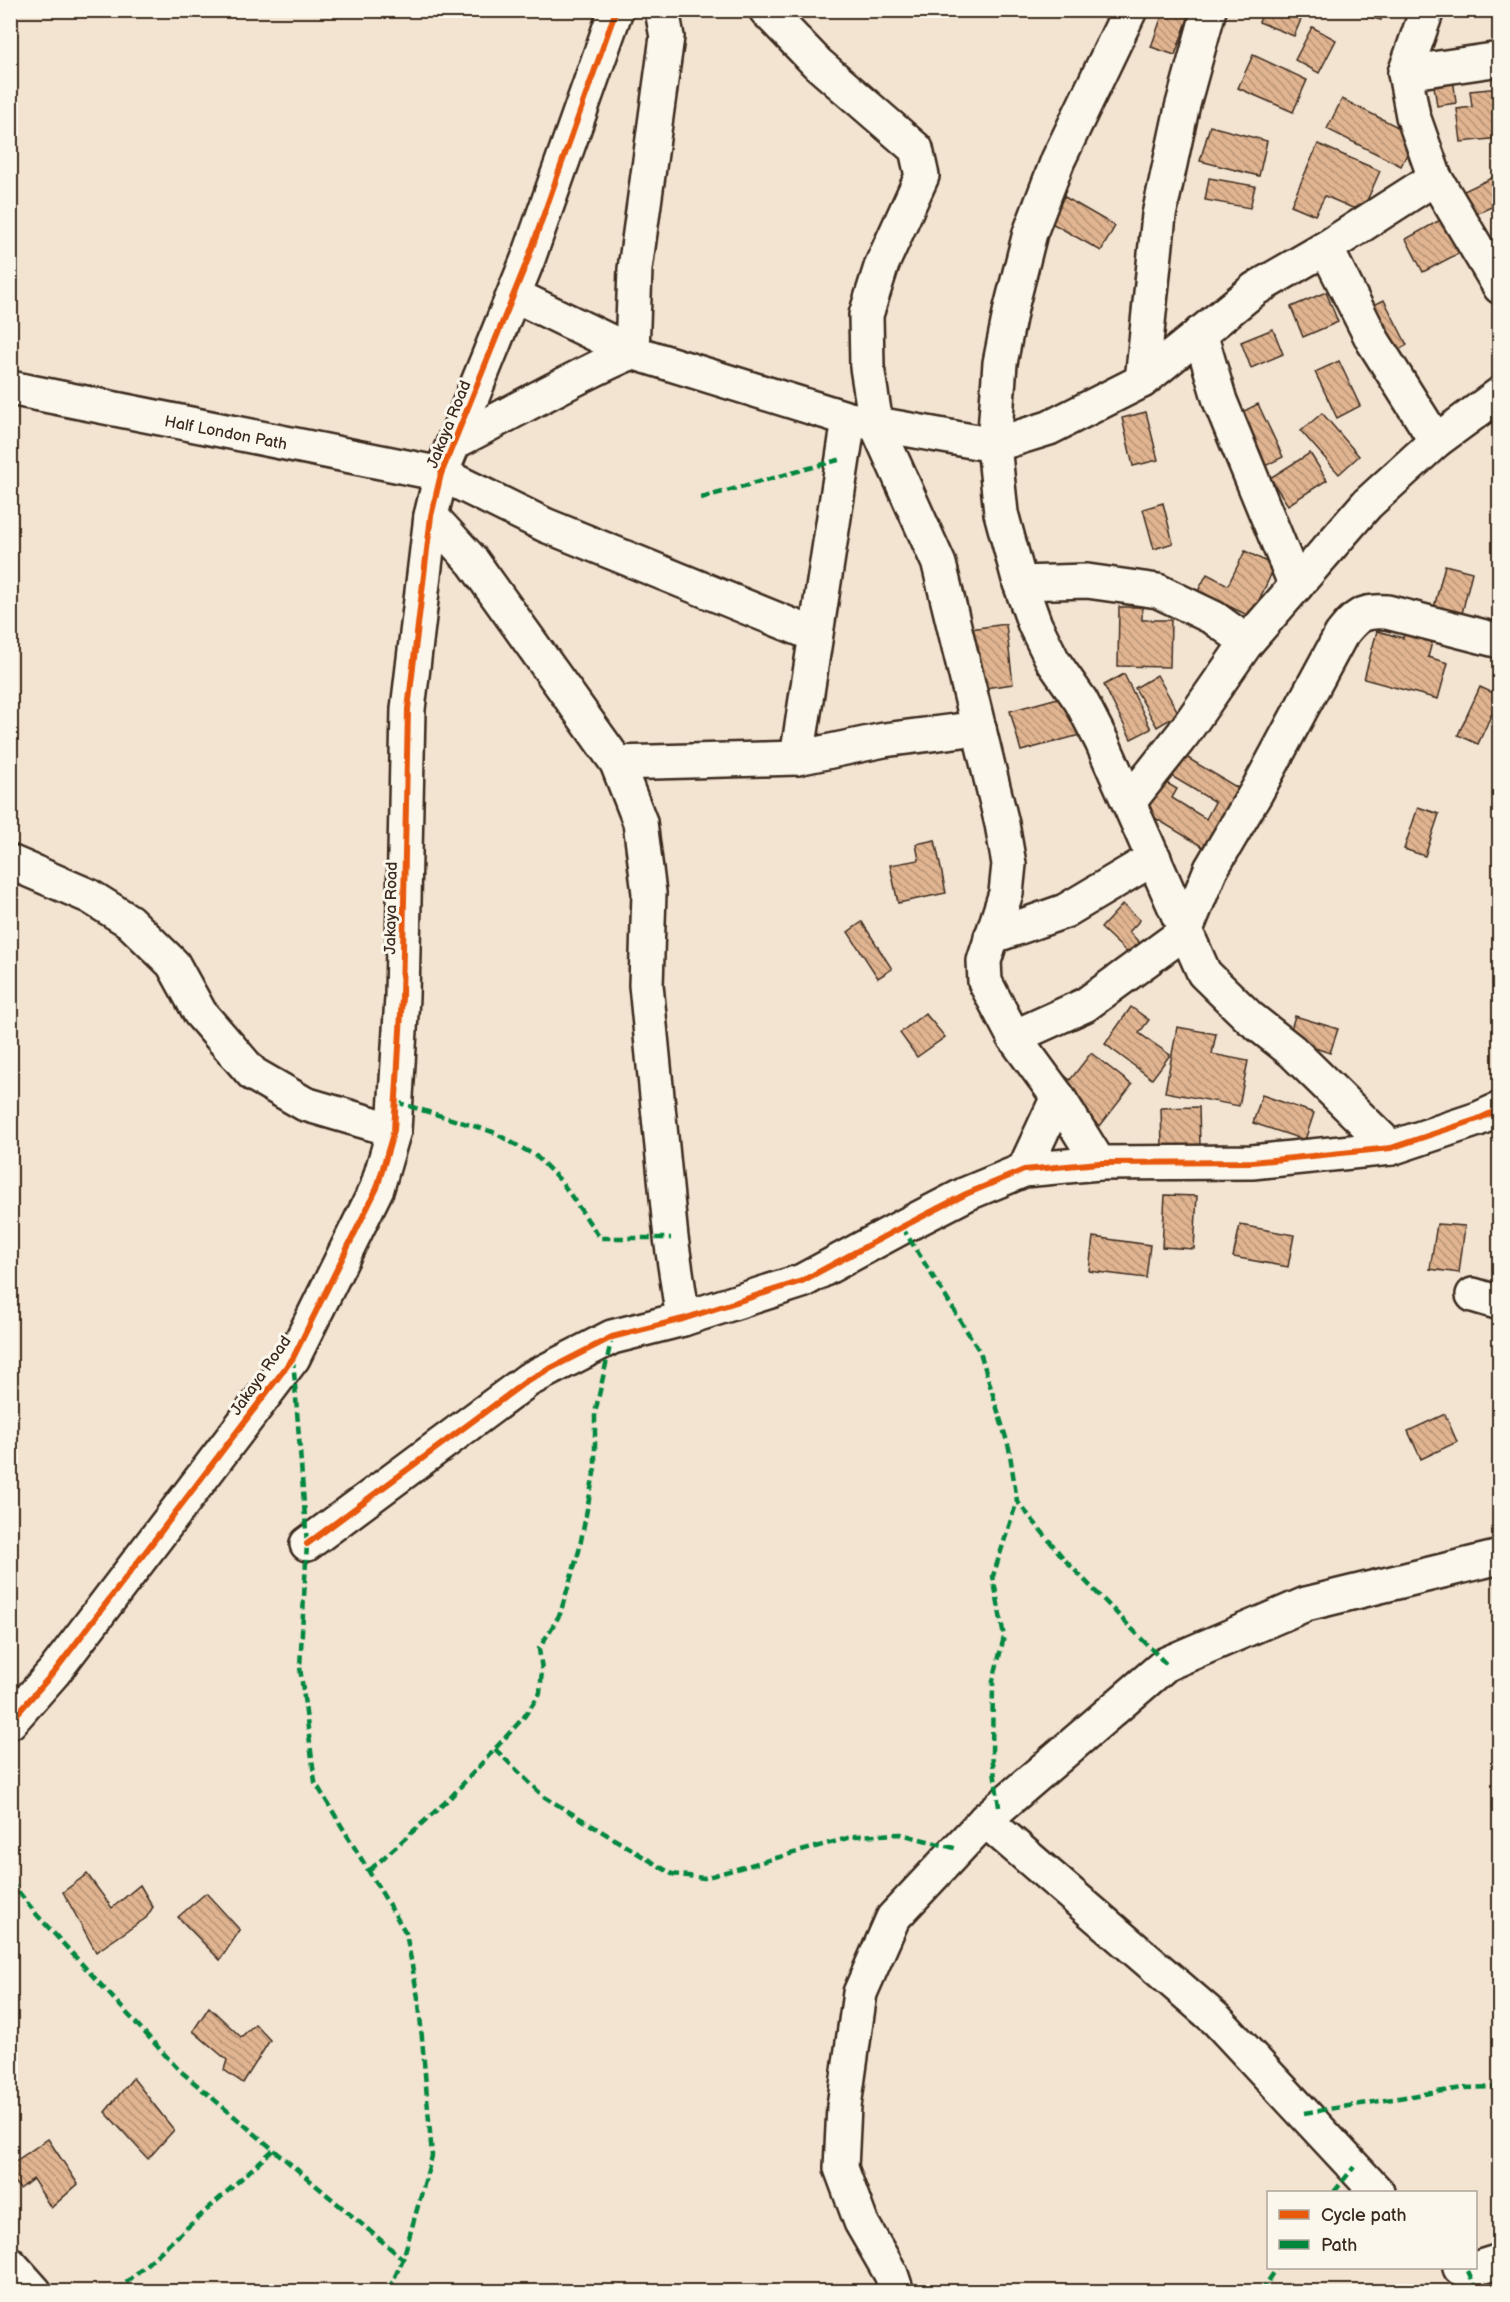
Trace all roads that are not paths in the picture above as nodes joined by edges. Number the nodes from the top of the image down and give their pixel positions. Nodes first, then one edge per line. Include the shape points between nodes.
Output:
1 (616, 10) edge
2 (662, 10) edge
3 (766, 10) edge
4 (1130, 10) edge
5 (1209, 10) edge
6 (1427, 10) edge
7 (1500, 59) edge
8 (1406, 72) junction
9 (1435, 178) junction
10 (1326, 248) junction
11 (1500, 287) edge
12 (514, 295) junction
13 (1200, 333) junction
14 (632, 352) junction
15 (1142, 381) junction
16 (10, 388) edge
17 (1500, 394) edge
18 (862, 422) junction
19 (1436, 441) junction
20 (455, 442) junction
21 (994, 445) junction
22 (441, 474) junction
23 (430, 516) junction
24 (1020, 583) junction
25 (1296, 586) junction
26 (815, 635) junction
27 (1500, 641) edge
28 (1247, 642) junction
29 (979, 728) junction
30 (797, 758) junction
31 (617, 763) junction
32 (1129, 802) junction
33 (1154, 858) junction
34 (10, 862) edge
35 (1185, 932) junction
36 (991, 937) junction
37 (1014, 1037) junction
38 (1058, 1097) junction
39 (1500, 1109) edge
40 (394, 1130) junction
41 (1391, 1148) junction
42 (1099, 1163) junction
43 (1024, 1170) junction
44 (683, 1319) junction
45 (307, 1544) dead end
46 (1500, 1557) edge
47 (10, 1722) edge
48 (985, 1820) junction
49 (1375, 2191) edge
50 (1500, 2260) edge
51 (10, 2264) edge
52 (1477, 2268) edge
53 (35, 2292) edge
54 (897, 2292) edge

1 - 12 street, Jakaya Road
2 - 14 street via 667,37 635,268
3 - 18 street via 817,63 916,149 922,176 882,264 866,315
4 - 21 street via 1058,160 1030,233 1000,363
5 - 15 street via 1182,108 1159,215
6 - 8 street
7 - 8 street
8 - 9 street via 1413,116
9 - 10 street
9 - 11 street
10 - 13 street via 1255,289
10 - 19 street via 1373,341
12 - 14 street
12 - 20 street, Jakaya Road
13 - 15 street
13 - 25 street via 1220,401
14 - 18 street
14 - 20 street via 586,372
15 - 21 street via 1049,428
16 - 22 street, Half London Path
17 - 19 street
18 - 21 street
18 - 26 street
18 - 29 street via 939,564
19 - 25 street via 1366,504
20 - 22 street, Jakaya Road
21 - 24 street via 1001,513
22 - 23 street, Jakaya Road
22 - 26 street, Half London Path via 545,525
23 - 31 street via 473,562
23 - 40 street, Jakaya Road via 408,709 402,997
24 - 28 street via 1087,581 1158,591 1214,618
24 - 32 street via 1035,625 1053,661 1081,701
25 - 28 street
26 - 30 street
27 - 35 street via 1387,612 1371,611 1354,618 1211,869
28 - 32 street via 1183,734
29 - 30 street via 884,740
29 - 36 street via 1009,864 1006,893
30 - 31 street
31 - 44 street via 640,822 649,893 646,985 670,1238
32 - 33 street
33 - 35 street
33 - 36 street via 1065,911
34 - 40 street via 89,896 129,921 173,964 200,1013 253,1074 305,1104
35 - 37 street via 1085,1005
35 - 41 street via 1204,973 1250,1018 1292,1051
36 - 37 street via 984,962 985,982
37 - 38 street
38 - 42 street
38 - 43 street
39 - 41 street
40 - 47 street, Jakaya Road via 377,1188 293,1358 54,1672
41 - 42 street via 1252,1162
42 - 43 street
43 - 44 street via 966,1194 802,1281
44 - 45 street via 612,1337 528,1380
46 - 48 street via 1306,1604 1166,1664
48 - 49 street via 1217,2020
48 - 54 street via 893,1918 860,1993 844,2106 841,2168 861,2222
50 - 52 street
51 - 53 street

